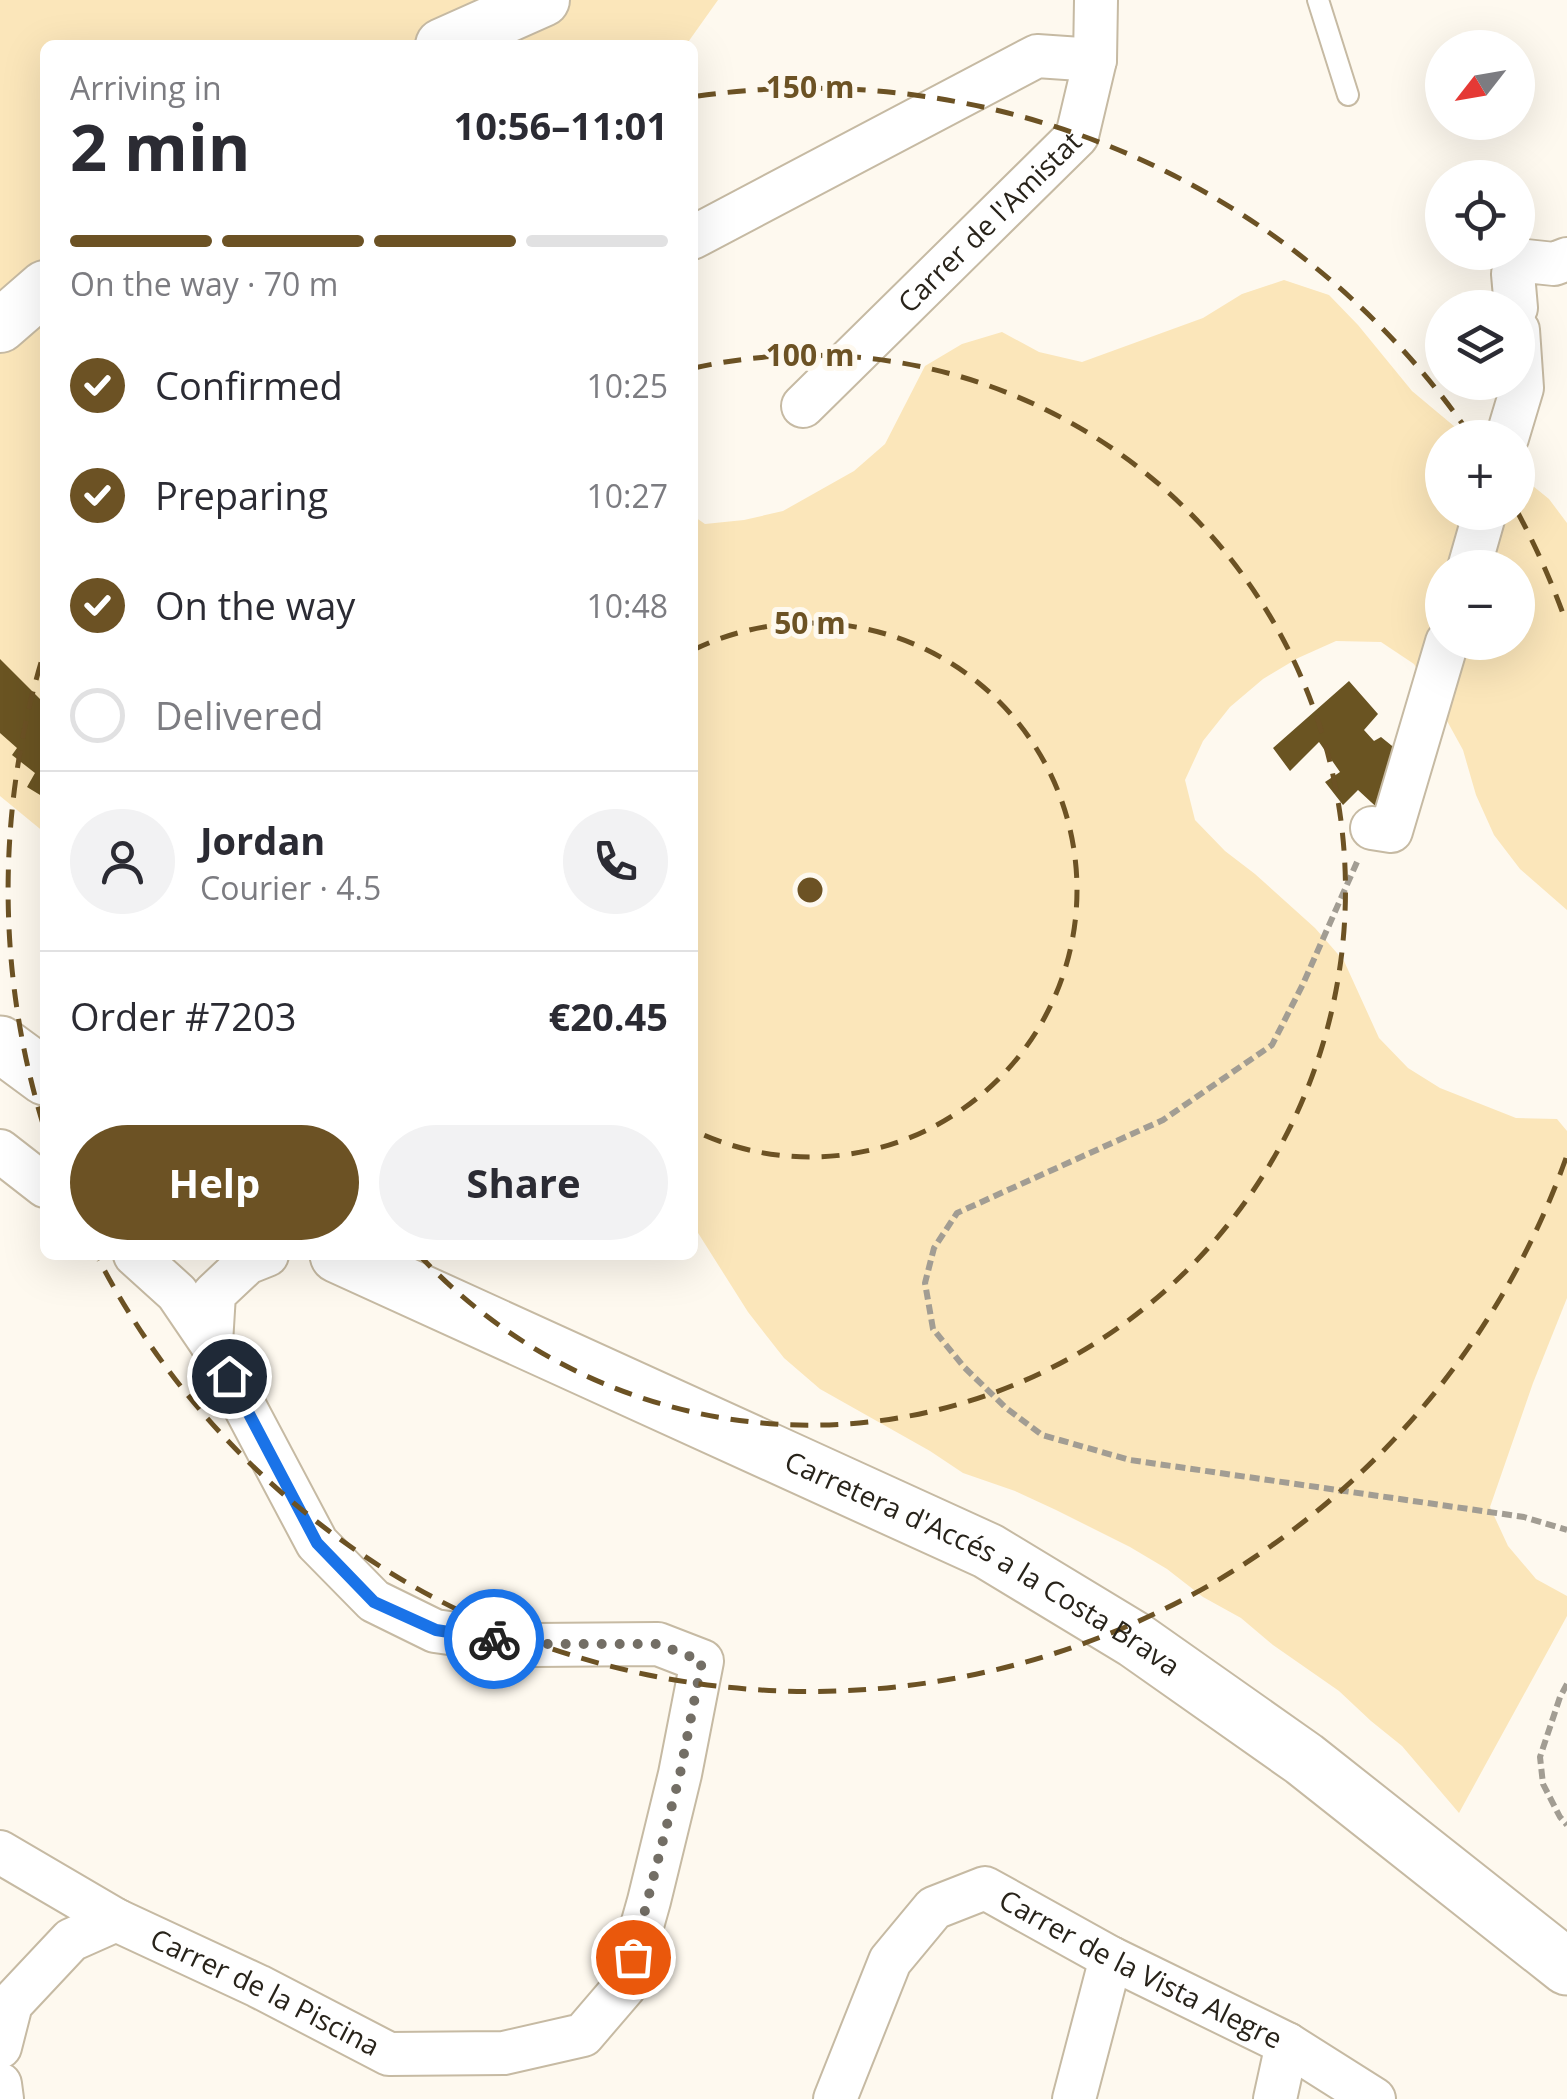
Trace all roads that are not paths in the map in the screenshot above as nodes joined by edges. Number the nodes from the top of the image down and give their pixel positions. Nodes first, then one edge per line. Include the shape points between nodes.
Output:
1 (542, 0) edge
2 (1096, 0) edge
3 (1318, 0) edge
4 (453, 40) edge
5 (1095, 60) junction
6 (1348, 95) dead end
7 (698, 235) edge
8 (1567, 259) edge
9 (40, 290) edge
10 (1514, 290) edge
11 (0, 326) edge
12 (803, 406) dead end
13 (1442, 660) edge
14 (1372, 828) road end
15 (0, 1044) edge
16 (40, 1073) edge
17 (0, 1151) edge
18 (40, 1182) edge
19 (141, 1260) edge
20 (254, 1260) edge
21 (349, 1260) edge
22 (212, 1343) junction
23 (0, 1852) edge
24 (116, 1920) junction
25 (1111, 1958) junction
26 (1567, 1967) edge
27 (1287, 2044) junction
28 (0, 2047) edge
29 (0, 2084) edge
30 (2, 2099) edge
31 (835, 2099) edge
32 (1074, 2099) edge
33 (1275, 2099) edge
34 (1374, 2099) edge

1 - 4 street
2 - 5 street, Carrer de l'Amistat
3 - 6 lane
5 - 7 street via 1037,56
5 - 12 street, Carrer de l'Amistat via 1077,136
8 - 10 street via 1526,261 1513,274
9 - 11 street
13 - 14 street via 1392,831
15 - 16 main road
17 - 18 street
19 - 22 street, Carrer de la Piscina via 177,1293
20 - 22 street via 214,1294
21 - 26 main road, Carretera d'Accés a la Costa Brava via 988,1551 1135,1640 1304,1759
22 - 24 street, Carrer de la Piscina via 317,1543 374,1602 436,1630 534,1644 658,1644 702,1661 676,1792 624,1986 584,2035 504,2053 389,2054
23 - 24 street, Carrer de la Piscina
24 - 28 street via 72,1940 11,2004
25 - 27 street, Carrer de la Vista Alegre
25 - 31 street, Carrer de la Vista Alegre via 985,1888 934,1908 890,1961
25 - 32 street
27 - 33 street
27 - 34 street, Carrer de la Vista Alegre
29 - 30 street

